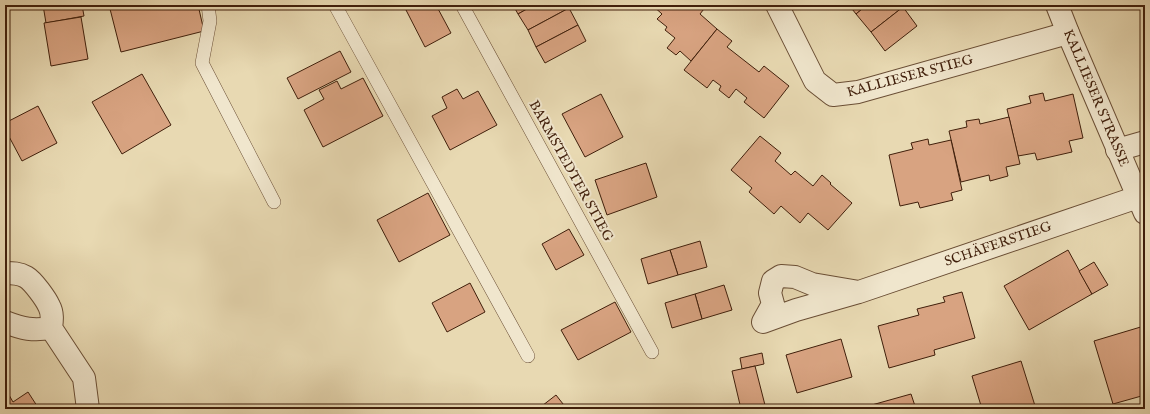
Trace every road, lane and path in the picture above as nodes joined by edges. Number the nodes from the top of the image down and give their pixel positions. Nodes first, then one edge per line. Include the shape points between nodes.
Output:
1 (208, 5) edge
2 (335, 5) edge
3 (462, 5) edge
4 (777, 5) edge
5 (1057, 5) edge
6 (1068, 33) junction
7 (1145, 142) edge
8 (1117, 150) junction
9 (274, 202) dead end
10 (1141, 205) edge
11 (5, 273) edge
12 (859, 292) dead end
13 (5, 322) edge
14 (52, 328) junction
15 (652, 352) dead end
16 (528, 356) dead end
17 (88, 409) edge

1 - 9 lane via 210,21 202,63
2 - 16 lane
3 - 15 lane, BARMSTEDTER STIEG
4 - 6 street, KALLIESER STIEG via 815,81 834,94 858,92
5 - 6 street, KALLIESER STRASSE
6 - 8 street, KALLIESER STRASSE
7 - 8 street
8 - 10 street, KALLIESER STRASSE
10 - 12 street, SCHÄFERSTIEG
11 - 14 street via 16,273 34,285 50,307
13 - 14 street via 38,330
14 - 17 street via 84,378

